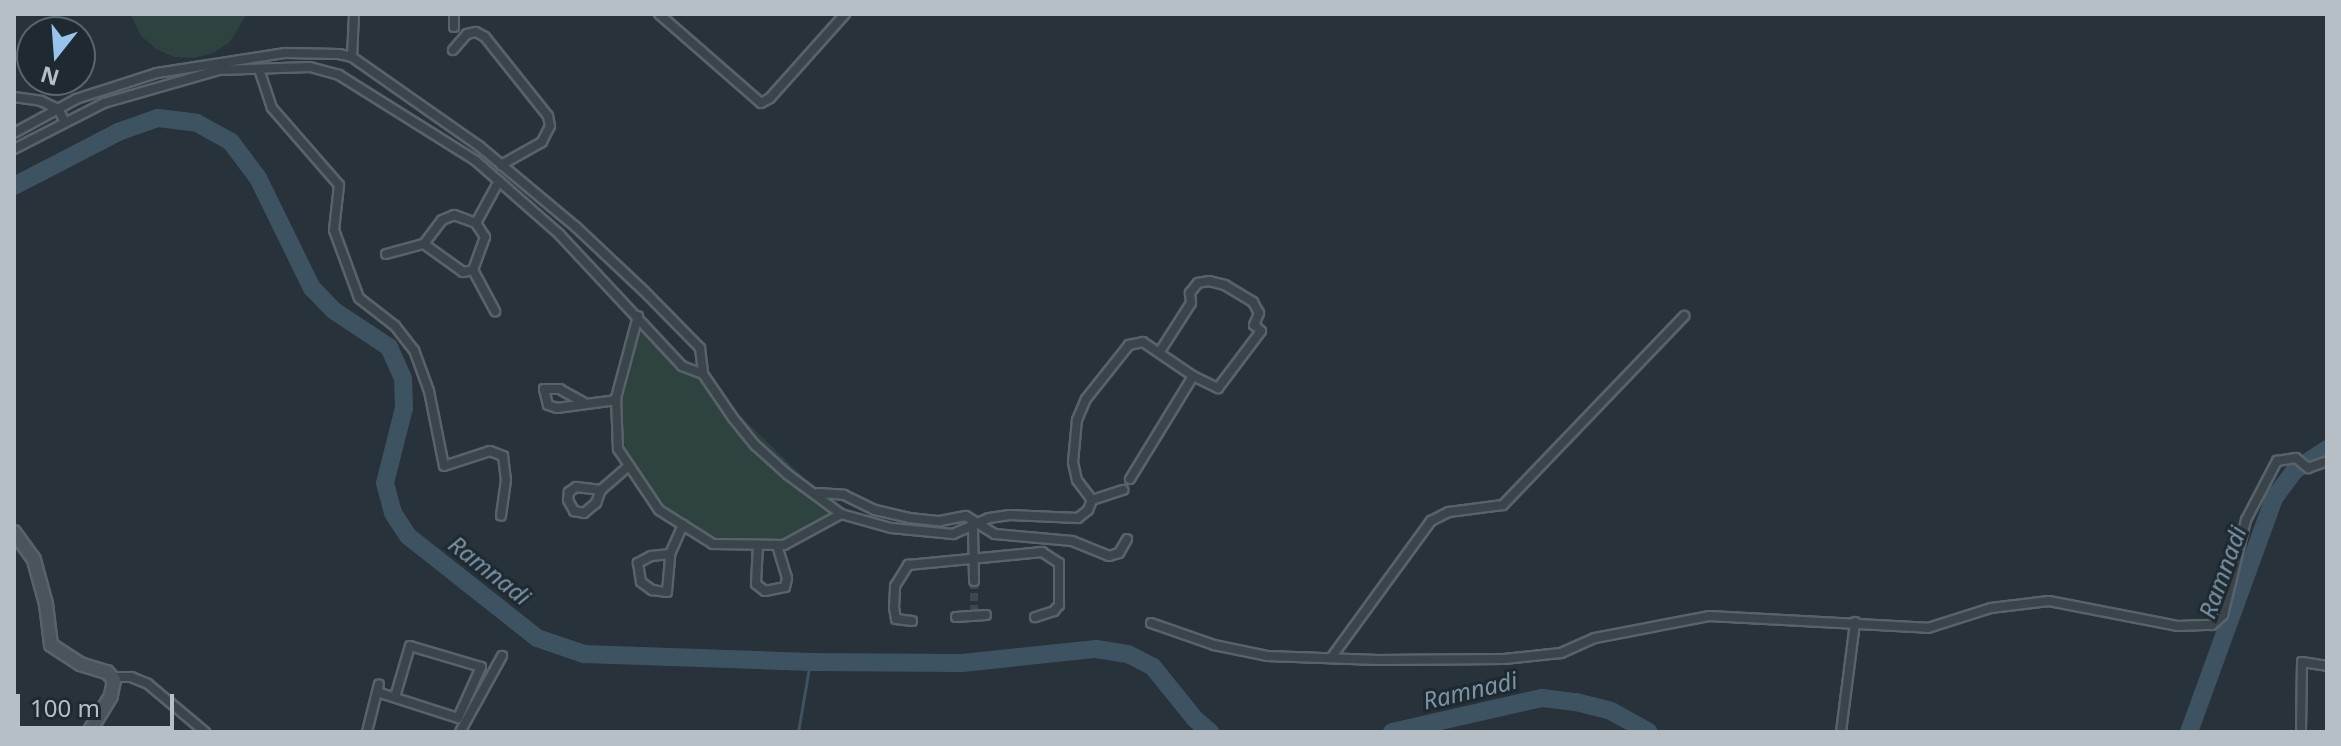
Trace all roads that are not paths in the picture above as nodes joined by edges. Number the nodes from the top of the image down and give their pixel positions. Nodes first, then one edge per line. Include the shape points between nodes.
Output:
1 (354, 14) edge
2 (454, 14) edge
3 (659, 14) edge
4 (845, 14) edge
5 (454, 27) dead end
6 (453, 50) dead end
7 (310, 52) junction
8 (352, 57) junction
9 (310, 67) junction
10 (259, 69) junction
11 (14, 97) edge
12 (58, 109) junction
13 (65, 122) junction
14 (14, 133) edge
15 (14, 149) edge
16 (501, 165) junction
17 (499, 181) junction
18 (476, 223) junction
19 (424, 244) junction
20 (386, 254) dead end
21 (473, 270) junction
22 (495, 311) dead end
23 (638, 316) junction
24 (1684, 316) dead end
25 (1159, 353) junction
26 (703, 374) junction
27 (1193, 376) junction
28 (616, 400) junction
29 (583, 402) dead end
30 (2327, 461) edge
31 (629, 466) junction
32 (1130, 479) dead end
33 (601, 490) dead end
34 (1123, 490) dead end
35 (817, 493) junction
36 (1092, 500) junction
37 (841, 514) junction
38 (501, 516) dead end
39 (683, 525) junction
40 (977, 526) junction
41 (14, 532) edge
42 (1127, 539) dead end
43 (758, 545) junction
44 (777, 545) junction
45 (670, 554) junction
46 (973, 557) junction
47 (974, 581) tunnel mouth
48 (986, 615) dead end
49 (956, 617) dead end
50 (1035, 617) dead end
51 (912, 621) dead end
52 (1855, 622) junction
53 (1151, 623) dead end
54 (502, 656) dead end
55 (1331, 658) junction
56 (2327, 666) edge
57 (111, 677) junction
58 (395, 697) junction
59 (89, 732) edge
60 (205, 732) edge
61 (367, 732) edge
62 (460, 732) edge
63 (1841, 732) edge
64 (2301, 732) edge

1 - 8 street
2 - 5 street
3 - 4 street via 761,103
6 - 16 street via 467,34 485,37 548,116 550,126 542,142
7 - 8 street
7 - 9 street
7 - 12 street via 157,73
8 - 16 street
9 - 10 street
9 - 17 street via 339,75 399,111
10 - 13 street via 219,70 104,103
10 - 38 street via 272,108 339,185 334,230 359,298 395,326 414,350 429,391 444,466 490,451 503,456
11 - 12 street
12 - 13 street
12 - 14 street
13 - 15 street
16 - 26 street via 576,227 700,348
17 - 18 street
17 - 23 street
18 - 19 street via 454,215 442,220
18 - 21 street via 485,237
19 - 20 street
19 - 21 street via 463,272
21 - 22 street
23 - 26 street via 682,366
23 - 28 street
24 - 55 street via 1503,505 1449,512 1431,521
25 - 27 street
25 - 27 street via 1198,283 1225,285 1253,302 1259,313 1254,325 1261,331 1224,382 1218,388
25 - 36 street via 1143,342 1129,345 1086,399 1077,420 1073,462 1077,480
26 - 35 street via 755,445
27 - 32 street
28 - 29 street
28 - 31 street via 618,449
30 - 52 street via 2308,468 2286,457 2277,461 2246,520 2223,615 2212,625 2178,626 2049,601 1991,608 1928,628
31 - 33 street
31 - 39 street via 659,510
34 - 36 street
35 - 37 street
35 - 40 street via 844,495 909,518 940,521 966,516
36 - 40 street via 1078,518 1010,515
37 - 40 street via 934,535
37 - 44 street
39 - 43 street via 713,544
39 - 45 street
40 - 42 street via 995,534 1072,541 1109,556 1119,553
40 - 46 street
41 - 57 street via 34,560 51,645
43 - 44 street
43 - 44 street via 756,584 765,591 785,587
45 - 45 street via 667,592 641,582 638,563
46 - 47 street
46 - 50 street via 1042,552 1059,563 1059,605
46 - 51 street via 908,565 895,586 894,608 896,619
48 - 49 street
52 - 55 street via 1709,616 1595,638 1561,653 1504,659
52 - 63 street
53 - 55 street via 1236,651
54 - 62 street
56 - 64 street via 2302,662
57 - 59 street via 111,696
57 - 60 street via 148,684
58 - 58 street via 458,718 481,667 410,646
58 - 61 street via 378,688

